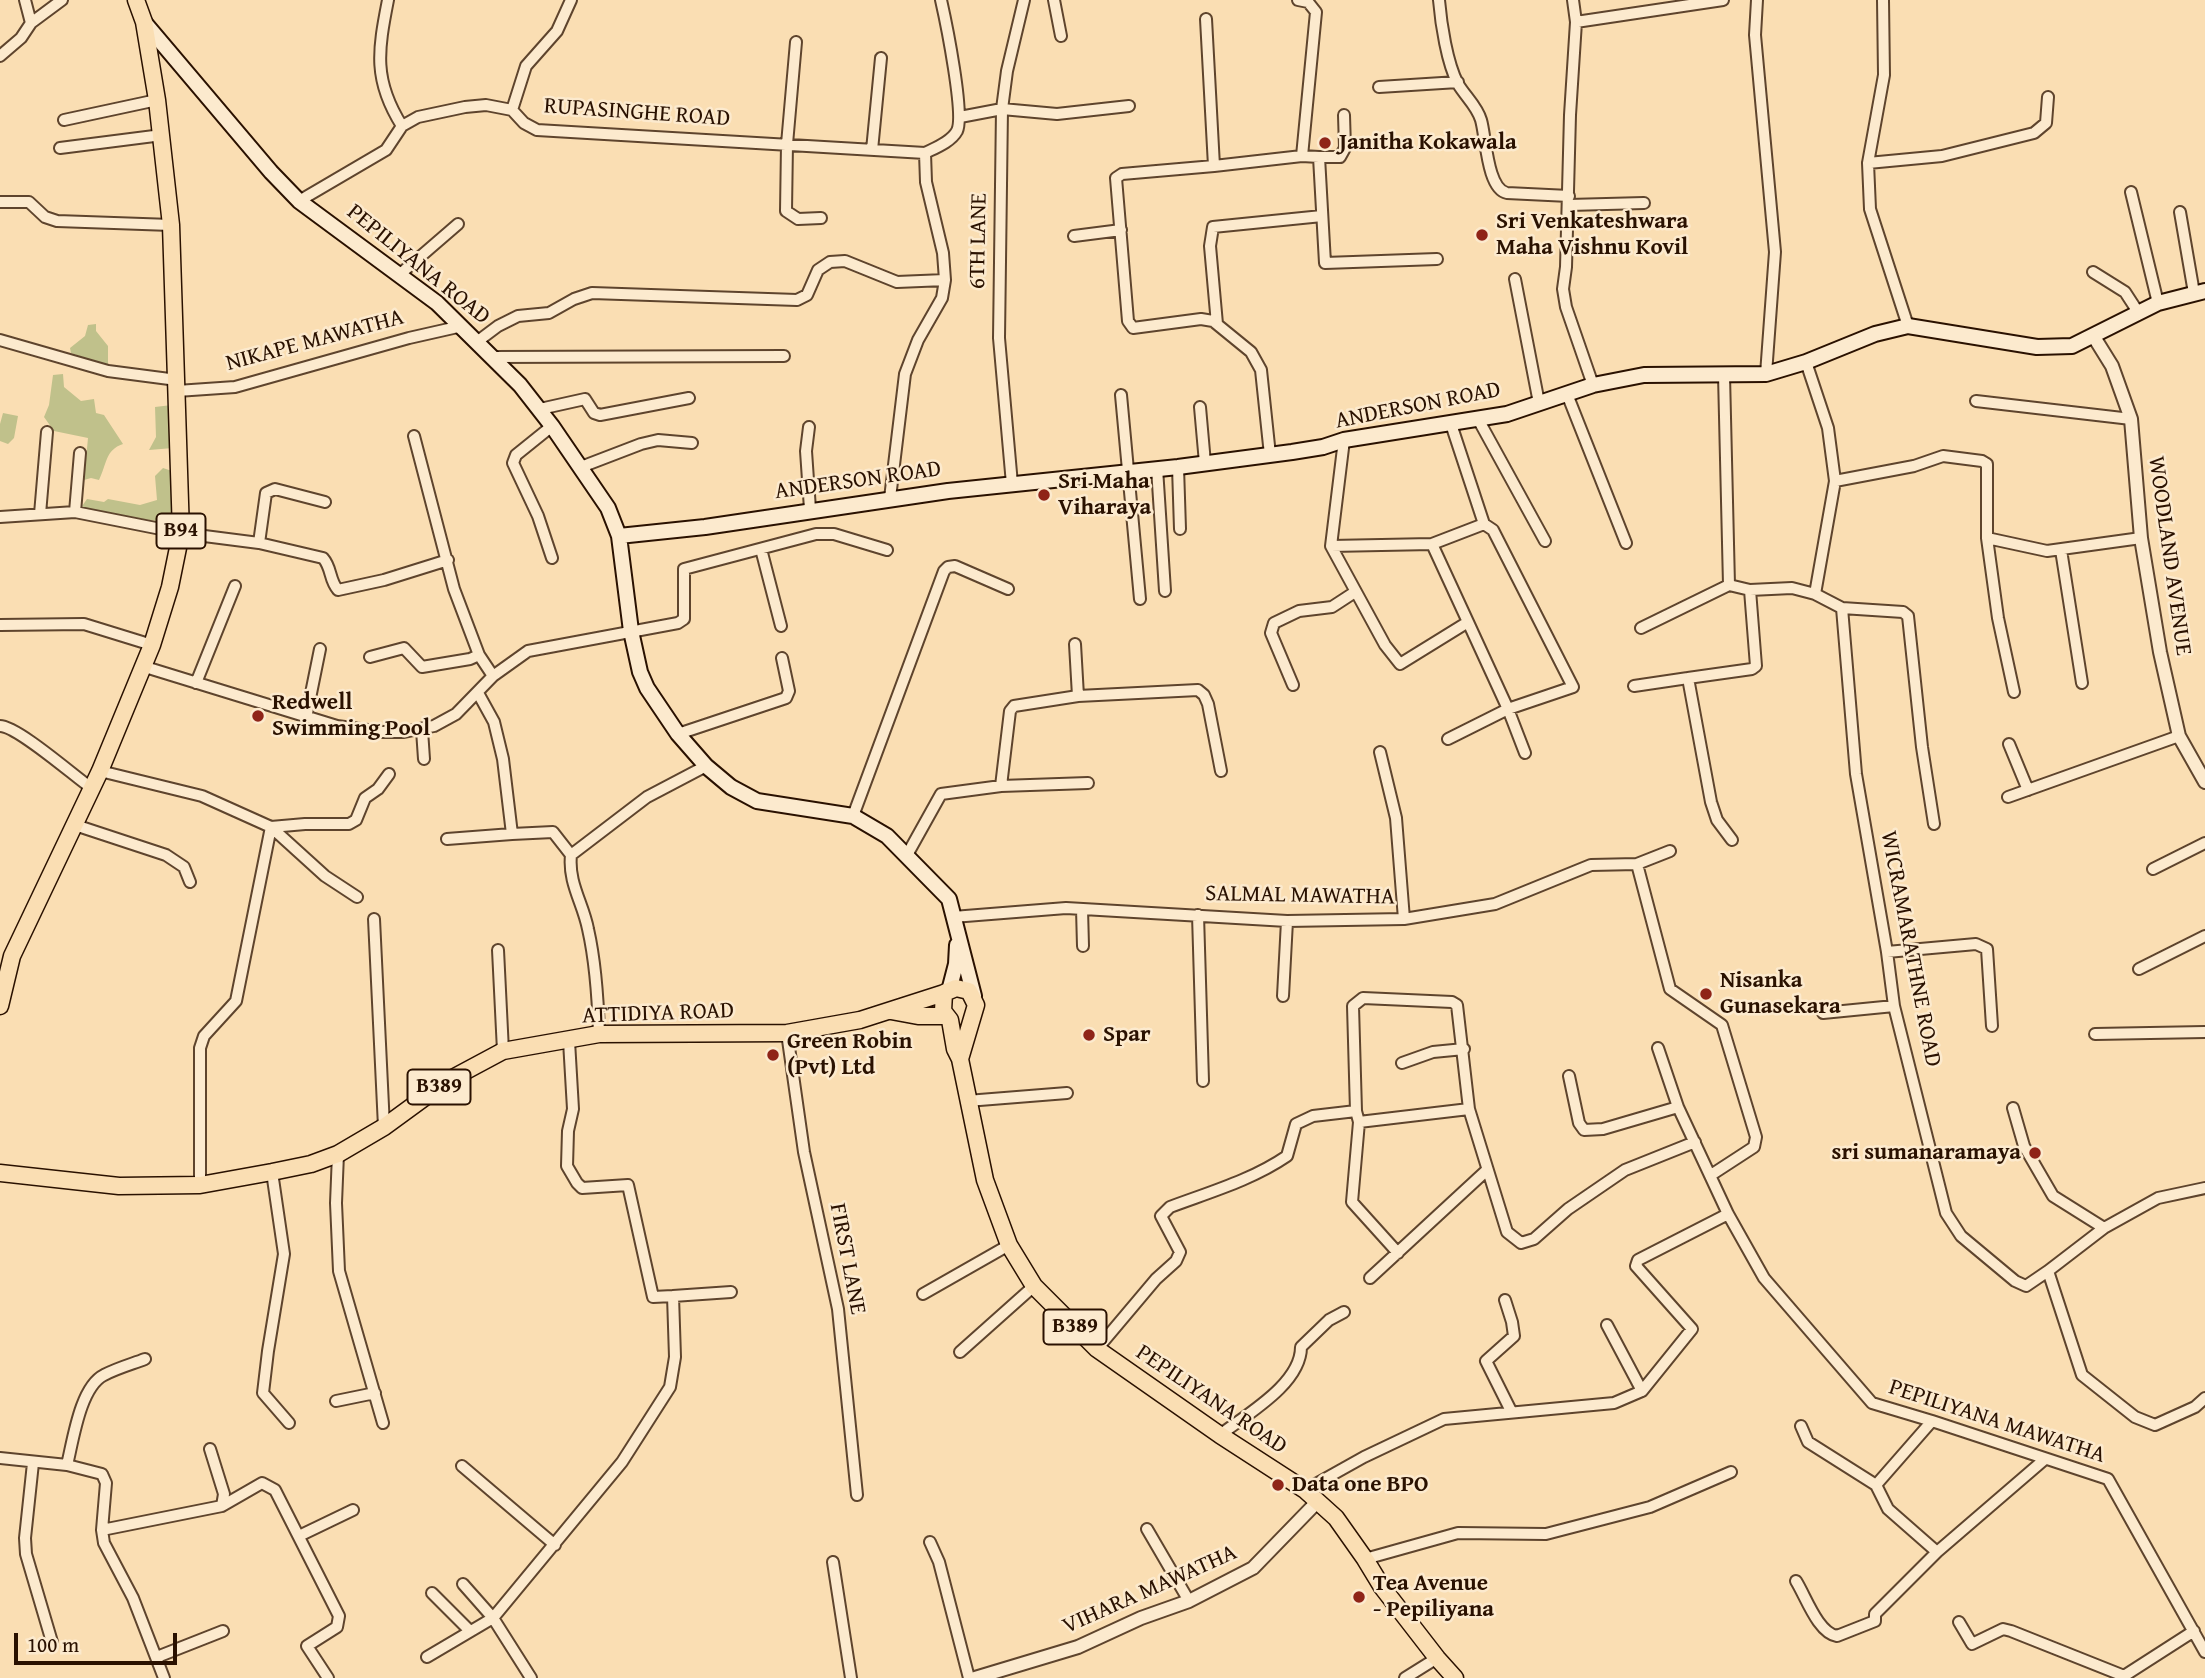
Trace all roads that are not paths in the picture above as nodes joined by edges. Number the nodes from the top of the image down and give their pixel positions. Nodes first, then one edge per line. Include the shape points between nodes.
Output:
1 (25, 0) edge
2 (62, 0) edge
3 (136, 0) edge
4 (388, 0) edge
5 (572, 0) edge
6 (941, 0) edge
7 (1024, 0) edge
8 (1054, 0) edge
9 (1298, 0) edge
10 (1439, 0) edge
11 (1573, 0) edge
12 (1723, 0) edge
13 (1757, 0) edge
14 (1883, 0) edge
15 (1206, 19) dead end
16 (145, 22) junction
17 (1576, 22) junction
18 (31, 23) junction
19 (1062, 36) dead end
20 (796, 42) dead end
21 (0, 56) edge
22 (881, 58) dead end
23 (1458, 82) junction
24 (1379, 87) dead end
25 (2048, 97) dead end
26 (157, 100) junction
27 (1129, 106) dead end
28 (1002, 109) junction
29 (512, 110) junction
30 (1344, 115) dead end
31 (960, 117) junction
32 (65, 120) dead end
33 (402, 126) junction
34 (162, 135) junction
35 (787, 144) junction
36 (60, 148) dead end
37 (872, 150) junction
38 (925, 153) junction
39 (1302, 156) junction
40 (1319, 157) junction
41 (1868, 163) junction
42 (1214, 166) junction
43 (2131, 192) dead end
44 (1569, 200) junction
45 (299, 201) junction
46 (0, 202) edge
47 (1644, 203) dead end
48 (2180, 212) dead end
49 (1322, 216) junction
50 (821, 218) dead end
51 (457, 224) dead end
52 (171, 225) junction
53 (1121, 230) junction
54 (1074, 236) dead end
55 (1437, 259) dead end
56 (2093, 272) dead end
57 (399, 275) junction
58 (1516, 279) dead end
59 (945, 280) junction
60 (2199, 292) edge
61 (2158, 303) junction
62 (2138, 312) junction
63 (1217, 324) junction
64 (462, 326) junction
65 (1908, 326) junction
66 (2094, 337) junction
67 (0, 340) edge
68 (478, 341) junction
69 (784, 356) dead end
70 (494, 357) junction
71 (1807, 362) junction
72 (1766, 374) junction
73 (1724, 375) junction
74 (177, 385) junction
75 (1593, 385) junction
76 (1567, 394) junction
77 (1121, 395) dead end
78 (689, 398) dead end
79 (1976, 401) dead end
80 (1539, 403) junction
81 (1200, 407) dead end
82 (540, 409) junction
83 (1478, 419) junction
84 (2131, 419) junction
85 (1451, 424) junction
86 (552, 426) junction
87 (809, 427) dead end
88 (47, 432) dead end
89 (414, 436) dead end
90 (1344, 440) junction
91 (692, 443) dead end
92 (80, 453) dead end
93 (1270, 455) junction
94 (1205, 463) junction
95 (581, 467) junction
96 (1178, 467) junction
97 (1157, 468) junction
98 (1127, 470) junction
99 (1835, 481) junction
100 (1012, 484) junction
101 (890, 498) junction
102 (325, 502) dead end
103 (810, 509) junction
104 (75, 512) junction
105 (40, 514) junction
106 (0, 517) edge
107 (1488, 527) junction
108 (1180, 528) dead end
109 (181, 533) junction
110 (619, 536) junction
111 (1987, 538) junction
112 (2141, 538) junction
113 (1545, 541) dead end
114 (259, 543) junction
115 (1432, 544) junction
116 (1626, 544) dead end
117 (1331, 546) junction
118 (761, 549) junction
119 (887, 550) dead end
120 (2061, 550) junction
121 (552, 558) dead end
122 (448, 560) junction
123 (1729, 585) junction
124 (235, 586) dead end
125 (1008, 589) dead end
126 (1750, 590) junction
127 (1165, 591) dead end
128 (1355, 592) junction
129 (1815, 594) junction
130 (1140, 599) dead end
131 (1842, 608) junction
132 (1468, 622) junction
133 (0, 625) edge
134 (781, 626) dead end
135 (1641, 628) dead end
136 (631, 631) junction
137 (1075, 644) dead end
138 (152, 645) junction
139 (320, 649) dead end
140 (479, 655) junction
141 (370, 657) dead end
142 (782, 658) dead end
143 (142, 666) junction
144 (493, 676) junction
145 (1688, 678) junction
146 (196, 683) junction
147 (2082, 683) dead end
148 (1293, 685) dead end
149 (1634, 686) dead end
150 (2014, 692) dead end
151 (478, 693) junction
152 (1078, 696) junction
153 (1508, 709) junction
154 (306, 718) junction
155 (0, 726) edge
156 (422, 730) junction
157 (678, 734) junction
158 (2179, 736) junction
159 (1448, 738) dead end
160 (2009, 744) dead end
161 (1380, 752) dead end
162 (1525, 752) dead end
163 (424, 759) dead end
164 (706, 766) junction
165 (100, 771) junction
166 (1221, 771) dead end
167 (390, 774) dead end
168 (2205, 782) edge
169 (1088, 783) dead end
170 (1001, 786) junction
171 (90, 787) junction
172 (2028, 790) junction
173 (2008, 797) dead end
174 (853, 816) junction
175 (1934, 824) dead end
176 (75, 825) junction
177 (271, 827) junction
178 (512, 834) junction
179 (447, 839) dead end
180 (1732, 840) dead end
181 (2205, 843) edge
182 (1670, 852) dead end
183 (570, 855) junction
184 (907, 855) junction
185 (1637, 864) junction
186 (2153, 869) dead end
187 (190, 882) dead end
188 (357, 897) dead end
189 (1082, 909) junction
190 (1198, 915) junction
191 (953, 917) junction
192 (374, 919) dead end
193 (1404, 919) junction
194 (1287, 921) junction
195 (2205, 936) edge
196 (957, 937) junction
197 (1083, 946) dead end
198 (498, 950) dead end
199 (1887, 952) junction
200 (2139, 970) dead end
201 (946, 992) junction
202 (974, 996) junction
203 (1283, 996) dead end
204 (0, 1006) edge
205 (1894, 1006) junction
206 (889, 1011) junction
207 (974, 1013) junction
208 (1823, 1013) dead end
209 (948, 1018) junction
210 (1993, 1026) dead end
211 (2205, 1032) edge
212 (787, 1033) junction
213 (599, 1034) junction
214 (2095, 1034) dead end
215 (569, 1041) junction
216 (1658, 1048) dead end
217 (1464, 1049) junction
218 (503, 1051) junction
219 (960, 1059) junction
220 (1402, 1063) dead end
221 (1569, 1076) dead end
222 (1203, 1081) dead end
223 (1067, 1093) dead end
224 (967, 1101) junction
225 (1678, 1107) junction
226 (2012, 1108) dead end
227 (1469, 1109) junction
228 (1358, 1117) junction
229 (384, 1127) junction
230 (1695, 1142) junction
231 (338, 1154) junction
232 (1487, 1170) junction
233 (272, 1172) junction
234 (0, 1173) edge
235 (1711, 1175) junction
236 (200, 1185) junction
237 (2205, 1188) edge
238 (1728, 1214) junction
239 (2104, 1228) junction
240 (1009, 1245) junction
241 (1398, 1254) junction
242 (2048, 1271) junction
243 (1370, 1278) dead end
244 (1034, 1286) junction
245 (732, 1293) dead end
246 (923, 1294) dead end
247 (673, 1296) junction
248 (1505, 1300) dead end
249 (1344, 1312) dead end
250 (1608, 1325) dead end
251 (1097, 1349) junction
252 (960, 1352) dead end
253 (145, 1359) dead end
254 (1642, 1391) junction
255 (375, 1393) junction
256 (2205, 1398) edge
257 (336, 1401) dead end
258 (1511, 1411) junction
259 (1932, 1421) junction
260 (289, 1423) dead end
261 (383, 1423) dead end
262 (1801, 1426) dead end
263 (1220, 1435) junction
264 (210, 1449) dead end
265 (0, 1458) edge
266 (2045, 1459) junction
267 (33, 1462) junction
268 (67, 1465) junction
269 (462, 1466) dead end
270 (1731, 1472) dead end
271 (1876, 1485) junction
272 (1305, 1490) junction
273 (858, 1495) dead end
274 (1318, 1502) junction
275 (222, 1506) junction
276 (354, 1510) dead end
277 (1147, 1529) dead end
278 (103, 1530) junction
279 (299, 1536) junction
280 (930, 1542) dead end
281 (555, 1545) junction
282 (1937, 1552) junction
283 (1365, 1559) junction
284 (833, 1562) dead end
285 (1796, 1581) dead end
286 (463, 1584) dead end
287 (432, 1593) dead end
288 (1189, 1601) junction
289 (493, 1618) junction
290 (1959, 1622) dead end
291 (469, 1630) junction
292 (223, 1631) dead end
293 (2194, 1631) junction
294 (52, 1642) dead end
295 (2205, 1652) edge
296 (157, 1657) junction
297 (427, 1657) dead end
298 (1437, 1658) junction
299 (164, 1678) edge
300 (328, 1678) edge
301 (531, 1678) edge
302 (851, 1678) edge
303 (969, 1678) edge
304 (975, 1678) edge
305 (1405, 1678) edge
306 (1455, 1678) edge

1 - 18 street
2 - 18 street
3 - 16 main road, B94
4 - 33 street via 379,62 383,86
5 - 29 street via 557,31 526,66
6 - 31 street
7 - 28 street, 6TH LANE
8 - 19 street
9 - 39 street via 1308,2 1316,12
10 - 23 street
11 - 17 street
12 - 17 street
13 - 72 street via 1755,35 1774,252
14 - 41 street via 1884,75
15 - 42 street
16 - 26 main road, B94
16 - 45 main road, PEPILIYANA ROAD
17 - 44 street
18 - 21 street
20 - 35 street
22 - 37 street
23 - 24 street
23 - 44 street via 1481,118 1489,162 1501,192
25 - 41 street via 2046,123 2034,133 1941,156
26 - 32 street
26 - 34 main road, B94
27 - 28 street via 1057,114
28 - 31 street
28 - 100 street, 6TH LANE via 999,338
29 - 33 street, RUPASINGHE ROAD via 466,107 418,117
29 - 35 street, RUPASINGHE ROAD via 537,130
30 - 40 street via 1345,148 1340,157
31 - 38 street via 956,132
33 - 45 street via 386,150
34 - 36 street
34 - 52 main road, B94
35 - 37 street, RUPASINGHE ROAD
35 - 50 street via 786,211 798,219
37 - 38 street, RUPASINGHE ROAD
38 - 59 street via 926,182
39 - 40 street
39 - 42 street
40 - 49 street
41 - 65 street via 1870,209
42 - 53 street via 1116,178
43 - 61 street
44 - 47 street
44 - 75 street via 1564,299
45 - 57 main road, PEPILIYANA ROAD
46 - 52 street via 29,202 57,221
48 - 60 street
49 - 55 street via 1325,263
49 - 63 street via 1213,227 1210,246
51 - 57 street
52 - 74 main road, B94
53 - 54 street
53 - 63 street via 1130,326 1200,319
56 - 62 street via 2124,292
57 - 64 main road, PEPILIYANA ROAD
58 - 80 street
59 - 68 street via 897,282 845,261 830,262 818,270 807,295 796,300 592,293 549,313 518,316
59 - 101 street via 942,298 905,374
60 - 61 main road, ANDERSON ROAD
61 - 62 main road, ANDERSON ROAD
62 - 66 main road, ANDERSON ROAD
63 - 93 street via 1251,352 1261,370
64 - 68 main road, PEPILIYANA ROAD
64 - 74 street, NIKAPE MAWATHA via 235,387
65 - 66 main road, ANDERSON ROAD via 2037,346 2072,346
65 - 71 main road, ANDERSON ROAD via 1875,334
66 - 84 street, WOODLAND AVENUE via 2112,366
67 - 74 street, NIKAPE MAWATHA
68 - 70 main road, PEPILIYANA ROAD
69 - 70 street
70 - 82 main road, PEPILIYANA ROAD
71 - 72 main road, ANDERSON ROAD
71 - 99 street via 1828,428
72 - 73 main road, ANDERSON ROAD
73 - 75 main road, ANDERSON ROAD via 1644,375
73 - 123 street
74 - 109 main road, B94
75 - 76 main road, ANDERSON ROAD
76 - 80 main road, ANDERSON ROAD
76 - 116 street
77 - 98 street
78 - 82 street via 600,415 584,399
79 - 84 street
80 - 83 main road, ANDERSON ROAD
81 - 94 street
82 - 86 main road, PEPILIYANA ROAD
83 - 85 main road, ANDERSON ROAD
83 - 113 street
84 - 112 street, WOODLAND AVENUE
85 - 90 main road, ANDERSON ROAD
85 - 107 street
86 - 95 main road, PEPILIYANA ROAD
86 - 121 street via 516,455 513,463
87 - 103 street
88 - 105 street
89 - 122 street
90 - 93 main road, ANDERSON ROAD
90 - 117 street
91 - 95 street via 658,440
92 - 104 street
93 - 94 main road, ANDERSON ROAD
94 - 96 main road, ANDERSON ROAD
95 - 110 main road, PEPILIYANA ROAD via 608,508
96 - 97 main road, ANDERSON ROAD
96 - 108 street
97 - 98 main road, ANDERSON ROAD
97 - 127 street
98 - 100 main road, ANDERSON ROAD
98 - 130 street
99 - 111 street via 1943,456 1982,461 1987,464
99 - 129 street
100 - 101 main road, ANDERSON ROAD
101 - 103 main road, ANDERSON ROAD
102 - 114 street via 269,490
103 - 110 main road, ANDERSON ROAD
104 - 105 street
104 - 109 street
105 - 106 street
107 - 115 street
107 - 153 street via 1573,687
109 - 114 street
109 - 138 main road, B94
110 - 136 main road, PEPILIYANA ROAD
111 - 120 street
111 - 150 street
112 - 120 street
112 - 158 street, WOODLAND AVENUE
114 - 122 street via 323,558 338,590
115 - 117 street
115 - 132 street
117 - 128 street
118 - 119 street via 816,534 834,534
118 - 134 street
118 - 136 street via 684,569 684,619
120 - 147 street
122 - 140 street
123 - 126 street
123 - 135 street
124 - 146 street
125 - 174 street via 955,566 944,571
126 - 129 street via 1792,588
126 - 145 street via 1756,666
128 - 132 street via 1400,664
128 - 148 street via 1332,607 1299,611 1274,623 1271,633
129 - 131 street
131 - 175 street via 1908,616
131 - 199 street, WICRAMARATHNE ROAD via 1856,774
132 - 153 street
133 - 138 street via 84,624
136 - 144 street via 528,651
136 - 157 main road, PEPILIYANA ROAD via 647,688
137 - 152 street
138 - 143 main road, B94
139 - 154 street
140 - 141 street via 422,667 404,648
140 - 144 street
142 - 157 street via 789,691 786,698
143 - 146 street
143 - 165 main road, B94
144 - 151 street
145 - 149 street
145 - 180 street via 1711,802
146 - 154 street
151 - 156 street via 446,721
151 - 178 street via 494,722 503,758
152 - 166 street via 1198,690 1209,704
152 - 170 street via 1014,706
153 - 159 street
153 - 162 street
154 - 156 street via 383,732
155 - 171 street via 22,735
156 - 163 street
157 - 164 main road, PEPILIYANA ROAD
158 - 168 street, WOODLAND AVENUE
158 - 172 street
160 - 172 street
161 - 193 street via 1396,818
164 - 174 main road, PEPILIYANA ROAD via 757,801
164 - 183 street via 647,797
165 - 171 main road, B94
165 - 177 street via 202,796
167 - 177 street via 365,798 356,820 349,824
169 - 170 street
170 - 184 street via 941,794
171 - 176 main road, B94
172 - 173 street
174 - 184 main road, PEPILIYANA ROAD via 887,836
176 - 187 street via 166,855 184,867
176 - 204 main road, B94 via 12,956
177 - 188 street via 325,876
177 - 236 street via 236,1002 204,1037 200,1048
178 - 179 street
178 - 183 street via 553,832
181 - 186 street
182 - 185 street, SALMAL MAWATHA
183 - 213 street via 569,871 588,927 598,985
184 - 191 main road, PEPILIYANA ROAD via 948,899
185 - 193 street, SALMAL MAWATHA via 1591,865 1495,904
185 - 235 street via 1670,989 1722,1025 1756,1137 1754,1147
189 - 190 street, SALMAL MAWATHA
189 - 191 street, SALMAL MAWATHA
189 - 197 street
190 - 194 street, SALMAL MAWATHA
190 - 222 street
191 - 196 main road, PEPILIYANA ROAD
192 - 229 street
193 - 194 street, SALMAL MAWATHA
194 - 203 street
195 - 200 street
196 - 201 main road via 956,964
196 - 202 main road
198 - 218 street
199 - 205 street, WICRAMARATHNE ROAD
199 - 210 street via 1976,944 1987,949
201 - 202 main road via 956,988
201 - 206 main road, B389
201 - 209 main road via 942,1001
202 - 207 main road
205 - 208 street
205 - 242 street, WICRAMARATHNE ROAD via 1946,1213 1961,1236 2015,1281 2026,1286
206 - 209 main road, B389
206 - 212 main road, ATTIDIYA ROAD / B389
207 - 209 main road via 957,1022
207 - 219 main road, B389
209 - 219 main road, B389
211 - 214 street
212 - 213 main road, ATTIDIYA ROAD / B389
212 - 273 street, FIRST LANE via 804,1152 838,1309
213 - 215 main road, ATTIDIYA ROAD / B389
215 - 218 main road, ATTIDIYA ROAD / B389
215 - 247 street via 573,1109 567,1166 582,1188 628,1185 653,1297
216 - 225 street, PEPILIYANA MAWATHA
217 - 220 street via 1433,1052
217 - 227 street
217 - 228 street via 1460,1014 1452,1002 1356,1001
218 - 229 main road, ATTIDIYA ROAD / B389 via 447,1081
219 - 224 main road, PEPILIYANA ROAD / B389
221 - 225 street via 1584,1130 1603,1129
223 - 224 street
224 - 240 main road, PEPILIYANA ROAD / B389 via 985,1180
225 - 230 street, PEPILIYANA MAWATHA
226 - 239 street via 2024,1146 2053,1196
227 - 228 street
227 - 232 street
228 - 241 street via 1352,1202
228 - 251 street via 1313,1116 1296,1124 1287,1156 1274,1165 1170,1207 1161,1216 1180,1252 1176,1261
229 - 231 main road, ATTIDIYA ROAD / B389
230 - 232 street via 1625,1170 1534,1239 1521,1243 1507,1232
230 - 235 street, PEPILIYANA MAWATHA
231 - 233 main road, ATTIDIYA ROAD / B389
231 - 255 street via 339,1271
232 - 241 street
233 - 236 main road, ATTIDIYA ROAD / B389
233 - 260 street via 284,1254 263,1393
234 - 236 main road, ATTIDIYA ROAD / B389 via 119,1186
235 - 238 street, PEPILIYANA MAWATHA
237 - 239 street via 2158,1198
238 - 254 street via 1638,1260 1636,1266 1692,1329
238 - 259 street, PEPILIYANA MAWATHA via 1764,1278 1872,1403
239 - 242 street
240 - 244 main road, PEPILIYANA ROAD / B389
240 - 246 street
241 - 243 street
242 - 256 street via 2082,1375 2134,1417 2155,1425
244 - 251 main road, PEPILIYANA ROAD / B389
244 - 252 street
245 - 247 street
247 - 281 street via 675,1357 670,1387 622,1462
248 - 258 street via 1514,1336 1486,1361
249 - 263 street via 1301,1347 1301,1361 1289,1381
250 - 254 street
251 - 263 main road, PEPILIYANA ROAD / B389
253 - 268 street via 95,1383 83,1404
254 - 258 street via 1614,1403
255 - 257 street
255 - 261 street
258 - 272 street via 1444,1419
259 - 266 street, PEPILIYANA MAWATHA
259 - 271 street
262 - 271 street via 1808,1442
263 - 272 main road, PEPILIYANA ROAD / B389
264 - 275 street via 224,1494
265 - 267 street
266 - 282 street
266 - 293 street, PEPILIYANA MAWATHA via 2108,1479
267 - 268 street
267 - 294 street via 26,1554
268 - 278 street via 102,1474 106,1483
269 - 281 street
270 - 283 street via 1650,1507 1546,1534 1458,1533
271 - 282 street via 1888,1509
272 - 274 main road, PEPILIYANA ROAD / B389
274 - 283 main road, PEPILIYANA ROAD / B389 via 1336,1518
274 - 288 street, VIHARA MAWATHA via 1253,1568
275 - 278 street
275 - 279 street via 262,1483 275,1490
276 - 279 street
277 - 288 street
278 - 296 street via 107,1552 133,1598
279 - 300 street via 339,1616 337,1627 307,1646
280 - 303 street
281 - 289 street
282 - 285 street via 1875,1614 1875,1621 1837,1636 1820,1622
283 - 298 main road, PEPILIYANA ROAD / B389
284 - 302 street
286 - 289 street
287 - 291 street
288 - 304 street, VIHARA MAWATHA via 1078,1647
289 - 291 street
289 - 301 street
290 - 293 street via 1972,1644 2003,1629 2124,1676
291 - 297 street
292 - 296 street
293 - 295 street, PEPILIYANA MAWATHA
296 - 299 street
298 - 305 street
298 - 306 main road, PEPILIYANA ROAD / B389

